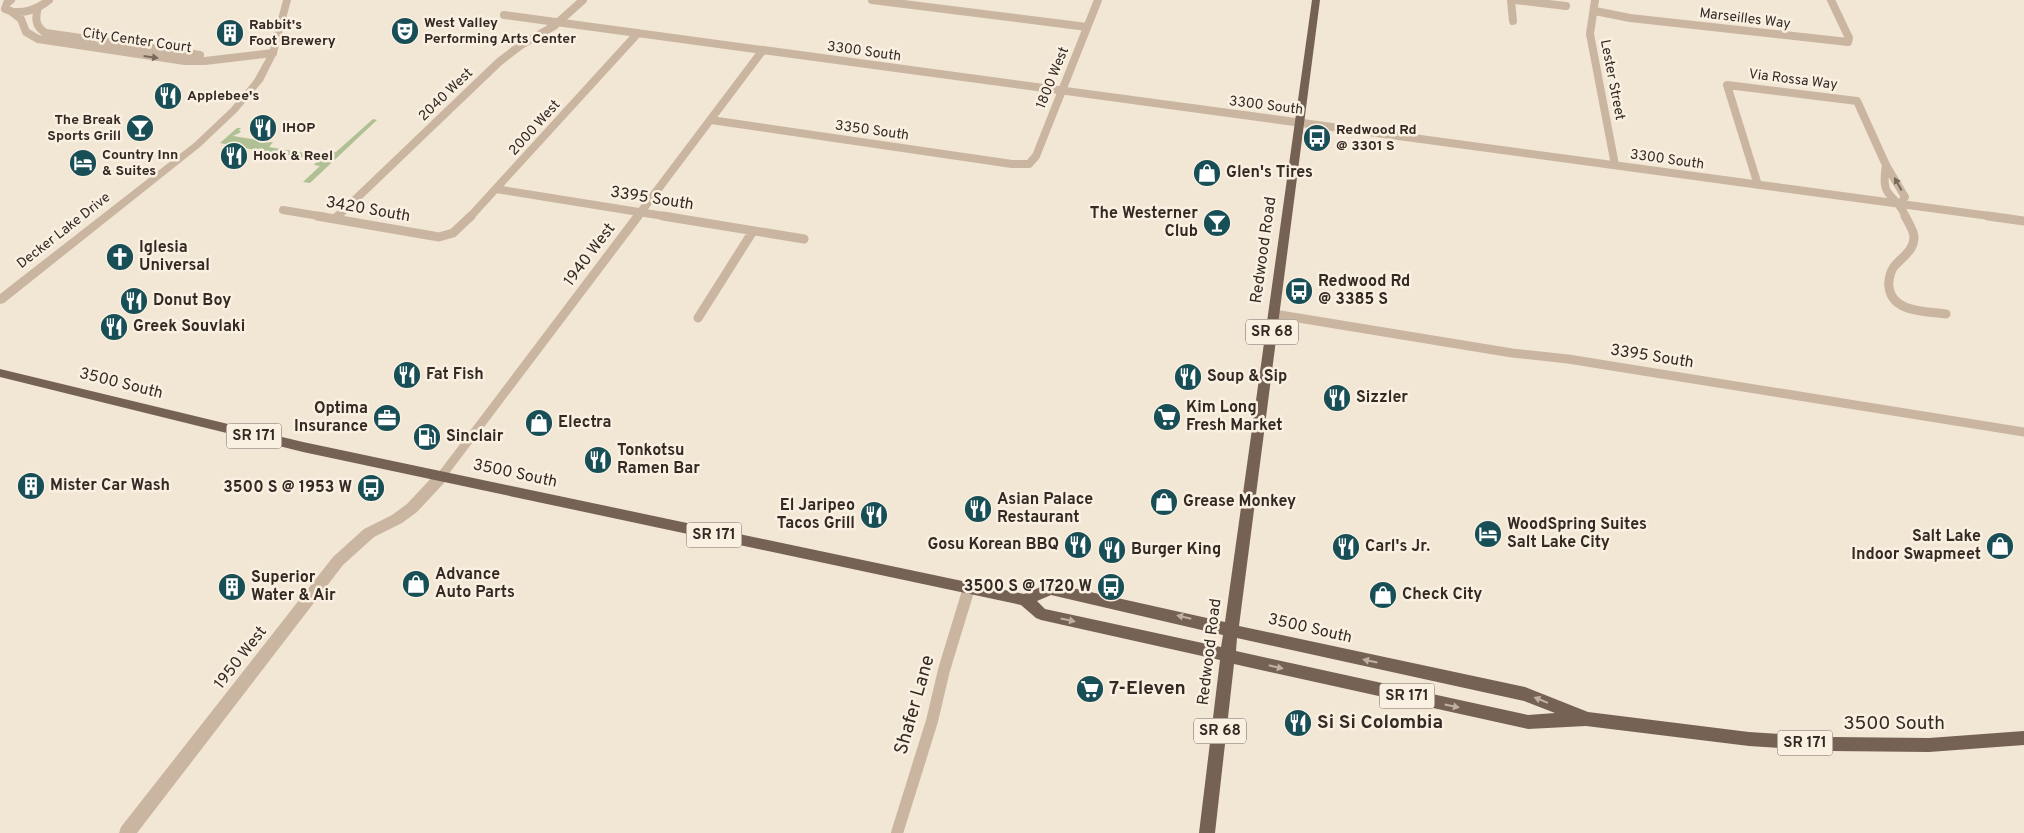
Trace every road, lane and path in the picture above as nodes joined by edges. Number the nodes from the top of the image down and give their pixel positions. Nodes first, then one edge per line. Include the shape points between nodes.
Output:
1 (11, 0) edge
2 (49, 0) edge
3 (287, 0) edge
4 (583, 0) edge
5 (872, 0) edge
6 (1098, 0) edge
7 (1316, 0) edge
8 (1511, 0) edge
9 (1515, 0) edge
10 (1595, 0) edge
11 (1831, 0) edge
12 (1525, 1) edge
13 (1566, 6) dead end
14 (38, 8) junction
15 (1594, 11) junction
16 (12, 12) junction
17 (504, 15) dead end
18 (1513, 21) dead end
19 (558, 22) junction
20 (1087, 27) junction
21 (638, 33) junction
22 (274, 50) junction
23 (763, 50) junction
24 (1062, 91) junction
25 (711, 120) junction
26 (1300, 123) junction
27 (1029, 164) joint
28 (1615, 165) junction
29 (1886, 165) junction
30 (1758, 185) junction
31 (496, 189) junction
32 (1900, 204) junction
33 (283, 210) dead end
34 (641, 212) junction
35 (335, 220) junction
36 (2024, 221) edge
37 (753, 231) junction
38 (448, 236) joint
39 (804, 240) dead end
40 (0, 300) edge
41 (1274, 314) junction
42 (1946, 314) dead end
43 (698, 318) dead end
44 (0, 373) edge
45 (2024, 432) edge
46 (440, 478) junction
47 (969, 588) junction
48 (1025, 600) junction
49 (1231, 629) junction
50 (1229, 656) junction
51 (1586, 718) junction
52 (2024, 738) edge
53 (127, 833) edge
54 (897, 833) edge
55 (1208, 833) edge

1 - 16 street, City Center Court via 5,9
2 - 14 street
3 - 22 street, Decker Lake Drive
4 - 19 street, 2040 West
5 - 20 street
6 - 20 street, 1800 West
7 - 26 main road, Redwood Road / SR 68
8 - 18 street
9 - 12 street
10 - 15 street, Lester Street
11 - 15 street, Marseilles Way via 1848,42 1630,18
12 - 13 street
14 - 16 street
14 - 22 street, City Center Court via 35,16 38,28 58,36 194,55
15 - 28 street, Lester Street via 1590,34
16 -> 22 street, City Center Court via 21,19 29,35 44,40 185,61
17 - 19 street, 3300 South
19 - 21 street, 3300 South
19 - 35 street, 2040 West via 499,62
20 - 24 street, 1800 West
21 - 23 street, 3300 South
21 - 31 street, 2000 West
22 - 40 street, Decker Lake Drive via 252,89 218,126
23 - 24 street, 3300 South
23 - 25 street, 1940 West
24 - 26 street, 3300 South
24 - 27 street, 1800 West via 1036,156
25 - 27 street, 3350 South via 1007,164
25 - 34 street, 1940 West
26 - 28 street, 3300 South
26 - 41 main road, Redwood Road / SR 68
28 - 30 street, 3300 South
29 - 30 street, Via Rossa Way via 1857,101 1726,85
32 -> 29 street via 1905,197
29 - 32 street via 1883,183 1888,195
30 - 32 street, 3300 South
31 - 34 street, 3395 South
31 - 38 street, 2000 West via 458,230
32 - 36 street, 3300 South
32 - 42 street via 1911,228 1913,244 1892,269 1888,284 1890,295 1906,308
33 - 35 street, 3420 South
34 - 37 street, 3395 South
34 - 46 street, 1940 West
35 - 38 street, 3420 South
37 - 39 street, 3395 South
37 - 43 street
41 - 45 street, 3395 South
41 - 49 main road, Redwood Road / SR 68
44 - 46 main road, 3500 South / SR 171
46 - 47 main road, 3500 South / SR 171
46 - 53 street, 1950 West via 412,508 369,533 338,561
47 - 48 main road, 3500 South / SR 171
47 - 54 street, Shafer Lane
49 -> 48 main road, 3500 South / SR 171 via 1050,589
48 -> 50 main road, 3500 South / SR 171 via 1042,614
49 - 50 main road, Redwood Road / SR 68
51 -> 49 main road, 3500 South / SR 171 via 1525,694
50 -> 51 main road, 3500 South / SR 171 via 1528,722
50 - 55 main road, Redwood Road / SR 68
51 - 52 main road, 3500 South / SR 171 via 1749,739 1831,744 1929,745

